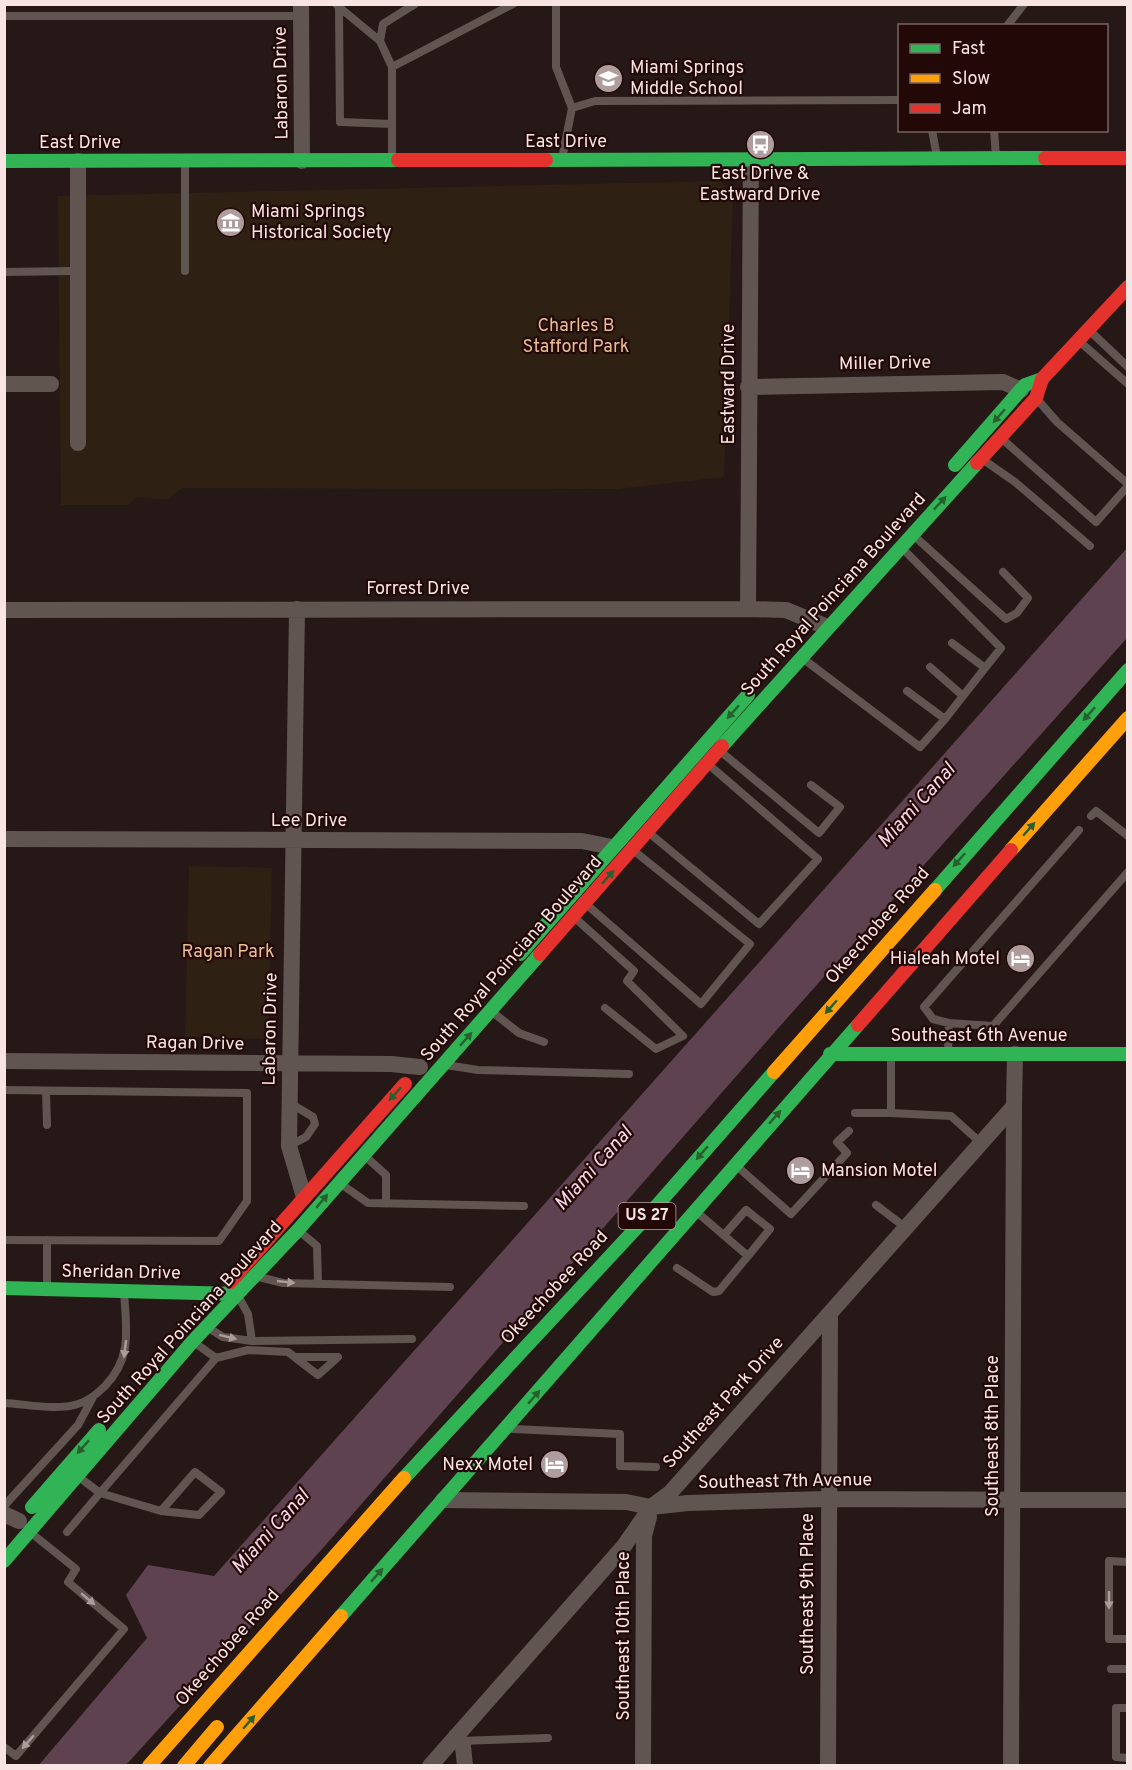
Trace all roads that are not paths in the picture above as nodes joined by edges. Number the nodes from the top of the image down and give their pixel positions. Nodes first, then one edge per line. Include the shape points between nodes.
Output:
1 (414, 4) edge
2 (513, 4) edge
3 (556, 4) edge
4 (1024, 4) edge
5 (338, 6) edge
6 (301, 10) edge
7 (4, 15) edge
8 (1009, 24) edge
9 (380, 41) junction
10 (392, 67) junction
11 (898, 100) edge
12 (572, 108) junction
13 (392, 124) junction
14 (932, 132) edge
15 (994, 132) edge
16 (937, 158) junction
17 (996, 158) junction
18 (1128, 158) edge
19 (562, 159) junction
20 (751, 159) junction
21 (4, 161) edge
22 (185, 161) junction
23 (302, 161) junction
24 (392, 161) junction
25 (78, 162) junction
26 (185, 271) dead end
27 (4, 272) edge
28 (76, 272) junction
29 (1128, 287) edge
30 (1089, 330) junction
31 (1078, 341) junction
32 (1128, 367) edge
33 (1042, 380) junction
34 (4, 384) edge
35 (51, 384) dead end
36 (1128, 384) edge
37 (748, 387) junction
38 (1021, 390) junction
39 (1036, 398) junction
40 (1001, 438) junction
41 (78, 443) dead end
42 (982, 459) junction
43 (943, 477) dead end
44 (1128, 485) edge
45 (912, 533) junction
46 (901, 546) junction
47 (1090, 546) dead end
48 (1003, 572) dead end
49 (297, 609) junction
50 (748, 609) junction
51 (4, 610) edge
52 (816, 622) junction
53 (952, 643) dead end
54 (801, 657) junction
55 (930, 668) dead end
56 (985, 668) junction
57 (1128, 670) edge
58 (761, 680) dead end
59 (907, 691) dead end
60 (963, 696) junction
61 (1128, 718) edge
62 (945, 719) junction
63 (719, 751) junction
64 (708, 764) junction
65 (811, 785) dead end
66 (1091, 816) dead end
67 (1080, 830) dead end
68 (648, 832) junction
69 (1128, 836) edge
70 (4, 839) edge
71 (292, 841) junction
72 (612, 847) junction
73 (632, 849) junction
74 (1128, 872) edge
75 (584, 903) junction
76 (572, 916) junction
77 (512, 964) dead end
78 (605, 1008) dead end
79 (491, 1011) junction
80 (948, 1023) junction
81 (544, 1042) dead end
82 (830, 1054) junction
83 (891, 1054) junction
84 (948, 1054) junction
85 (1015, 1054) junction
86 (1128, 1054) edge
87 (4, 1061) edge
88 (424, 1063) joint
89 (290, 1065) junction
90 (442, 1065) junction
91 (629, 1074) dead end
92 (4, 1090) edge
93 (46, 1090) junction
94 (290, 1103) junction
95 (1014, 1106) junction
96 (855, 1113) dead end
97 (891, 1113) junction
98 (47, 1125) dead end
99 (849, 1131) dead end
100 (981, 1143) junction
101 (289, 1146) junction
102 (363, 1155) junction
103 (734, 1164) junction
104 (339, 1182) junction
105 (304, 1197) junction
106 (386, 1204) junction
107 (876, 1205) dead end
108 (524, 1206) dead end
109 (694, 1209) junction
110 (906, 1228) junction
111 (298, 1230) junction
112 (724, 1235) junction
113 (4, 1240) edge
114 (47, 1240) junction
115 (748, 1256) junction
116 (677, 1268) dead end
117 (640, 1271) junction
118 (255, 1276) junction
119 (318, 1284) junction
120 (450, 1287) dead end
121 (4, 1288) edge
122 (47, 1289) junction
123 (124, 1291) junction
124 (219, 1293) junction
125 (237, 1294) junction
126 (830, 1313) junction
127 (206, 1327) junction
128 (412, 1339) dead end
129 (193, 1341) junction
130 (252, 1341) junction
131 (295, 1357) dead end
132 (216, 1358) junction
133 (93, 1397) junction
134 (4, 1403) edge
135 (506, 1428) junction
136 (485, 1429) dead end
137 (656, 1467) dead end
138 (79, 1477) junction
139 (100, 1493) junction
140 (827, 1499) junction
141 (1012, 1499) junction
142 (443, 1500) junction
143 (1128, 1500) edge
144 (4, 1506) edge
145 (651, 1507) junction
146 (161, 1511) junction
147 (16, 1524) edge
148 (67, 1532) dead end
149 (4, 1561) edge
150 (1128, 1562) edge
151 (1128, 1639) edge
152 (1111, 1669) dead end
153 (1128, 1669) edge
154 (1128, 1708) edge
155 (231, 1712) dead end
156 (458, 1738) junction
157 (548, 1738) dead end
158 (4, 1747) edge
159 (1128, 1758) edge
160 (148, 1766) edge
161 (184, 1766) edge
162 (210, 1766) edge
163 (430, 1766) edge
164 (465, 1766) edge
165 (643, 1766) edge
166 (828, 1766) edge
167 (1011, 1766) edge

1 - 9 lane via 384,24
2 - 10 lane
3 - 12 lane via 556,67
4 - 8 lane
5 - 9 lane
5 - 13 lane via 340,122
6 - 7 lane
6 - 23 street, Labaron Drive
9 - 10 lane
10 - 13 lane
11 - 12 lane via 595,101
12 - 19 lane
13 - 24 lane
14 - 16 lane
15 - 17 lane
16 - 17 main road, East Drive
16 - 20 main road, East Drive
17 - 18 main road, East Drive
19 - 20 main road, East Drive
19 - 24 main road, East Drive
20 - 37 street, Eastward Drive
21 - 25 main road, East Drive
22 - 23 main road, East Drive
22 - 25 main road, East Drive
22 - 26 lane
23 - 24 main road, East Drive
25 - 28 street
27 - 28 lane
28 - 41 street
29 - 30 main road, South Royal Poinciana Boulevard
30 - 31 main road, South Royal Poinciana Boulevard
30 - 32 lane
31 - 33 main road, South Royal Poinciana Boulevard
31 - 36 lane
33 - 38 main road, South Royal Poinciana Boulevard
33 - 39 main road, South Royal Poinciana Boulevard
34 - 35 street
37 - 38 street, Miller Drive via 1003,382
37 - 50 street, Eastward Drive
38 -> 43 main road, South Royal Poinciana Boulevard
39 - 40 main road, South Royal Poinciana Boulevard
39 - 44 lane via 1057,422
40 - 42 main road, South Royal Poinciana Boulevard
40 - 44 lane via 1096,522
45 -> 42 main road, South Royal Poinciana Boulevard
42 - 47 lane
45 - 46 main road, South Royal Poinciana Boulevard
45 - 48 lane via 1006,619 1017,613 1028,598
46 - 52 main road, South Royal Poinciana Boulevard
46 - 56 lane via 1001,648
49 - 50 street, Forrest Drive
49 - 51 street, Forrest Drive
49 - 71 street, Labaron Drive
50 - 52 street, Forrest Drive via 786,610
52 - 54 main road, South Royal Poinciana Boulevard
53 - 56 lane
54 - 62 lane via 920,747
54 - 63 main road, South Royal Poinciana Boulevard
55 - 60 lane
56 - 60 lane
57 -> 160 main road, Okeechobee Road / US 27 via 653,1210 396,1486
58 -> 72 main road, South Royal Poinciana Boulevard
59 - 62 lane
60 - 62 lane
82 -> 61 main road, US 27
63 - 64 main road, South Royal Poinciana Boulevard
63 - 65 lane via 819,833 840,807
64 - 68 main road, South Royal Poinciana Boulevard
64 - 68 lane via 818,859 759,924
66 - 69 lane via 1096,811
67 - 80 lane via 924,1006 933,1019
68 - 73 main road, South Royal Poinciana Boulevard
70 - 71 street, Lee Drive
71 - 72 street, Lee Drive via 582,841
71 - 89 street, Labaron Drive
72 - 77 main road, South Royal Poinciana Boulevard
75 -> 73 main road, South Royal Poinciana Boulevard
73 - 75 lane via 750,944 701,1004
74 - 80 lane via 993,1026
75 - 76 main road, South Royal Poinciana Boulevard
76 - 78 lane via 634,971 627,981 683,1036 656,1049
76 - 79 main road, South Royal Poinciana Boulevard
79 - 81 lane via 519,1033
90 -> 79 main road, South Royal Poinciana Boulevard
80 - 84 lane
82 - 83 main road, Southeast 6th Avenue
103 -> 82 main road, US 27
83 - 84 main road, Southeast 6th Avenue
83 - 97 lane
84 - 85 main road, Southeast 6th Avenue
85 - 86 main road, Southeast 6th Avenue
85 - 95 street
87 - 89 street, Ragan Drive
88 - 89 street, Ragan Drive
88 -> 105 main road, South Royal Poinciana Boulevard
89 - 94 street, Labaron Drive
90 - 91 lane via 478,1070
90 - 102 main road, South Royal Poinciana Boulevard
92 - 93 lane
93 - 98 lane
93 - 114 lane via 247,1093 247,1201 219,1241
94 - 101 street, Labaron Drive
94 - 101 lane via 313,1117 315,1124 306,1137
95 - 100 street, Southeast Park Drive
95 - 141 street, Southeast 8th Place
96 - 97 lane
97 - 100 lane via 951,1116
99 - 103 lane via 837,1142 847,1153 791,1214
100 - 110 street, Southeast Park Drive
101 - 105 street, Labaron Drive
102 - 104 main road, South Royal Poinciana Boulevard
102 - 106 lane via 386,1175
103 - 109 main road, US 27
104 - 106 lane via 368,1203
111 -> 104 main road, South Royal Poinciana Boulevard
105 - 124 main road, South Royal Poinciana Boulevard
106 - 108 lane
107 - 110 lane
109 - 112 lane
109 - 117 main road, US 27
110 - 126 street, Southeast Park Drive
111 - 118 main road, South Royal Poinciana Boulevard
111 - 119 lane via 317,1246
112 - 115 lane
112 - 115 lane via 746,1210 770,1229
113 - 114 lane
114 - 122 lane
115 - 116 lane via 719,1292
135 -> 117 main road, US 27
117 - 136 main road
118 -> 119 lane via 283,1283
118 - 125 main road, South Royal Poinciana Boulevard
119 - 120 lane
121 - 122 main road, Sheridan Drive
122 - 123 main road, Sheridan Drive
123 - 124 main road, Sheridan Drive
123 -> 133 lane via 124,1357 119,1371
124 - 125 main road, Sheridan Drive
124 -> 147 main road, South Royal Poinciana Boulevard
125 - 127 main road, South Royal Poinciana Boulevard
125 - 130 lane via 248,1314
126 - 140 street, Southeast 9th Place
126 - 145 street, Southeast Park Drive via 670,1493
127 - 129 main road, South Royal Poinciana Boulevard
127 -> 130 lane via 223,1337
128 - 130 lane
129 - 132 lane
129 - 138 main road, South Royal Poinciana Boulevard
131 - 132 lane via 288,1352 248,1350
132 - 139 lane
133 - 134 lane via 63,1406
133 - 144 lane via 78,1425
135 - 137 lane via 620,1434 620,1466
135 - 142 main road, US 27
138 - 139 lane
138 - 147 main road, South Royal Poinciana Boulevard
139 - 146 lane
139 - 148 lane
140 - 141 street, Southeast 7th Avenue
140 - 145 street, Southeast 7th Avenue
140 - 166 street, Southeast 9th Place
141 - 143 street, Southeast 7th Avenue
141 - 167 street, Southeast 8th Place
142 - 145 street, Southeast 7th Avenue via 626,1502
162 -> 142 main road, US 27
145 - 156 street, Southeast Park Drive via 624,1546
145 - 165 street, Southeast 10th Place via 644,1536
146 - 146 lane via 195,1473 221,1492 199,1515
147 - 149 main road, South Royal Poinciana Boulevard
147 -> 158 lane via 76,1569 68,1582 124,1629 16,1756
150 -> 151 lane via 1110,1561 1109,1606 1109,1639
152 - 153 lane
154 - 159 lane via 1116,1708 1116,1757
155 - 161 main road
156 - 157 lane
156 - 163 street, Southeast Park Drive
156 - 164 street

